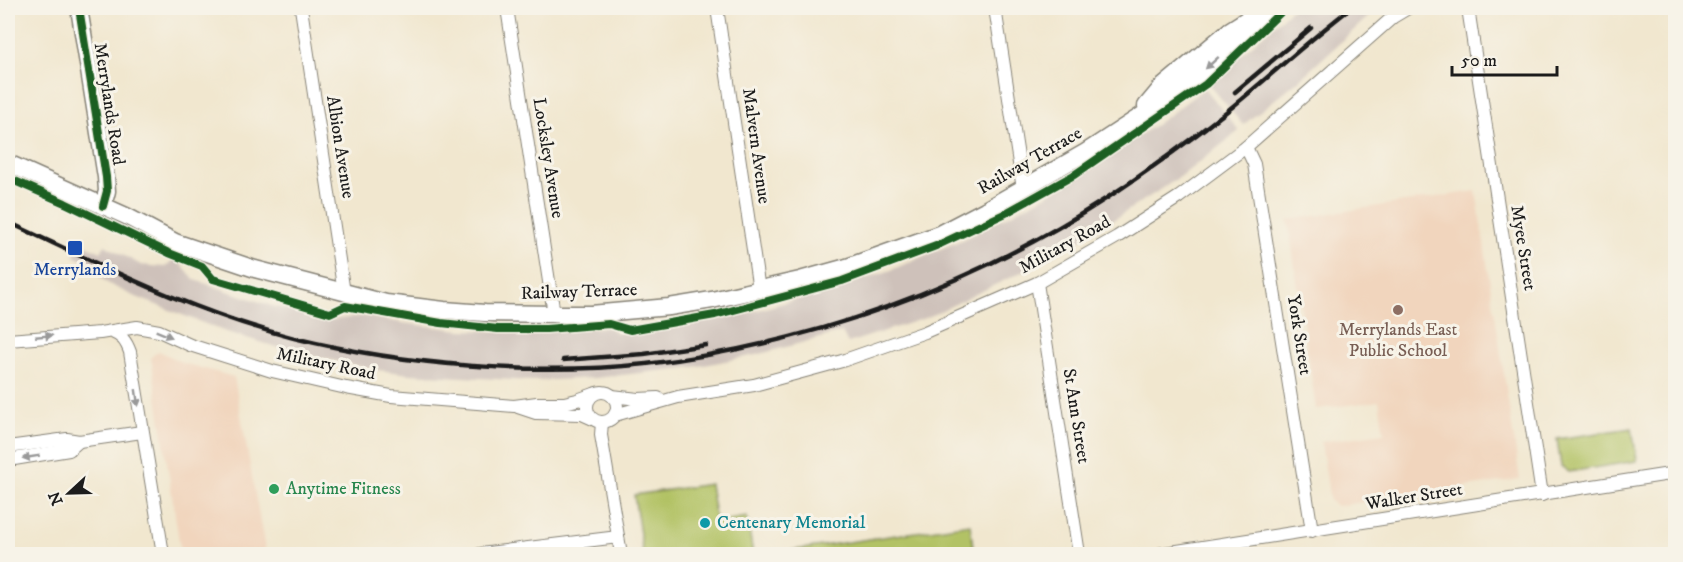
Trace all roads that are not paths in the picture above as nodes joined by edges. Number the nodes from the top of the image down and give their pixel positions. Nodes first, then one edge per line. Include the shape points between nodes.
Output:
1 (79, 8) edge
2 (301, 8) edge
3 (507, 8) edge
4 (717, 8) edge
5 (995, 8) edge
6 (1267, 8) edge
7 (1408, 8) edge
8 (1468, 8) edge
9 (1246, 147) junction
10 (8, 163) edge
11 (1023, 189) junction
12 (103, 206) junction
13 (1037, 283) junction
14 (759, 290) junction
15 (344, 293) junction
16 (554, 314) junction
17 (112, 332) junction
18 (8, 340) edge
19 (594, 394) junction
20 (612, 396) junction
21 (678, 397) junction
22 (514, 406) junction
23 (615, 415) junction
24 (597, 420) junction
25 (142, 432) junction
26 (79, 441) junction
27 (8, 447) edge
28 (8, 460) edge
29 (1676, 473) edge
30 (1542, 495) junction
31 (1312, 531) junction
32 (618, 537) junction
33 (164, 555) edge
34 (480, 555) edge
35 (621, 555) edge
36 (1079, 555) edge
37 (1158, 555) edge

1 - 12 main road, Merrylands Road via 106,177
2 - 15 street, Albion Avenue
3 - 16 street, Locksley Avenue
4 - 14 street, Malvern Avenue
5 - 11 street
6 - 11 main road, Railway Terrace via 1198,76 1167,99
7 - 9 street, Military Road
8 - 30 street, Myee Street
9 - 13 street, Military Road via 1118,237
9 - 31 street, York Street via 1254,164
10 - 12 main road, Railway Terrace
11 - 14 main road, Railway Terrace via 939,234 847,267
12 - 15 main road, Railway Terrace via 175,242
13 - 21 street, Military Road via 925,332 842,361 754,385
13 - 36 street, St Ann Street
14 - 16 main road, Railway Terrace via 669,307
15 - 16 main road, Railway Terrace via 444,310
18 -> 17 street
17 -> 22 street, Military Road via 137,327 159,331 272,371 346,388 391,396
17 -> 25 street via 127,342
19 - 20 street
19 - 22 street, Military Road via 564,403
19 - 24 street via 586,406
20 - 21 street, Military Road
20 - 23 street via 617,405
21 - 23 street, Military Road
22 - 24 street, Military Road via 536,413 582,414
23 - 24 street via 607,421
24 - 32 street
25 - 26 street
25 - 33 street
26 - 27 street via 67,439
26 -> 28 street via 69,450
29 - 30 street, Walker Street
30 - 31 street, Walker Street
31 - 37 street, Walker Street
32 - 34 street
32 - 35 street

